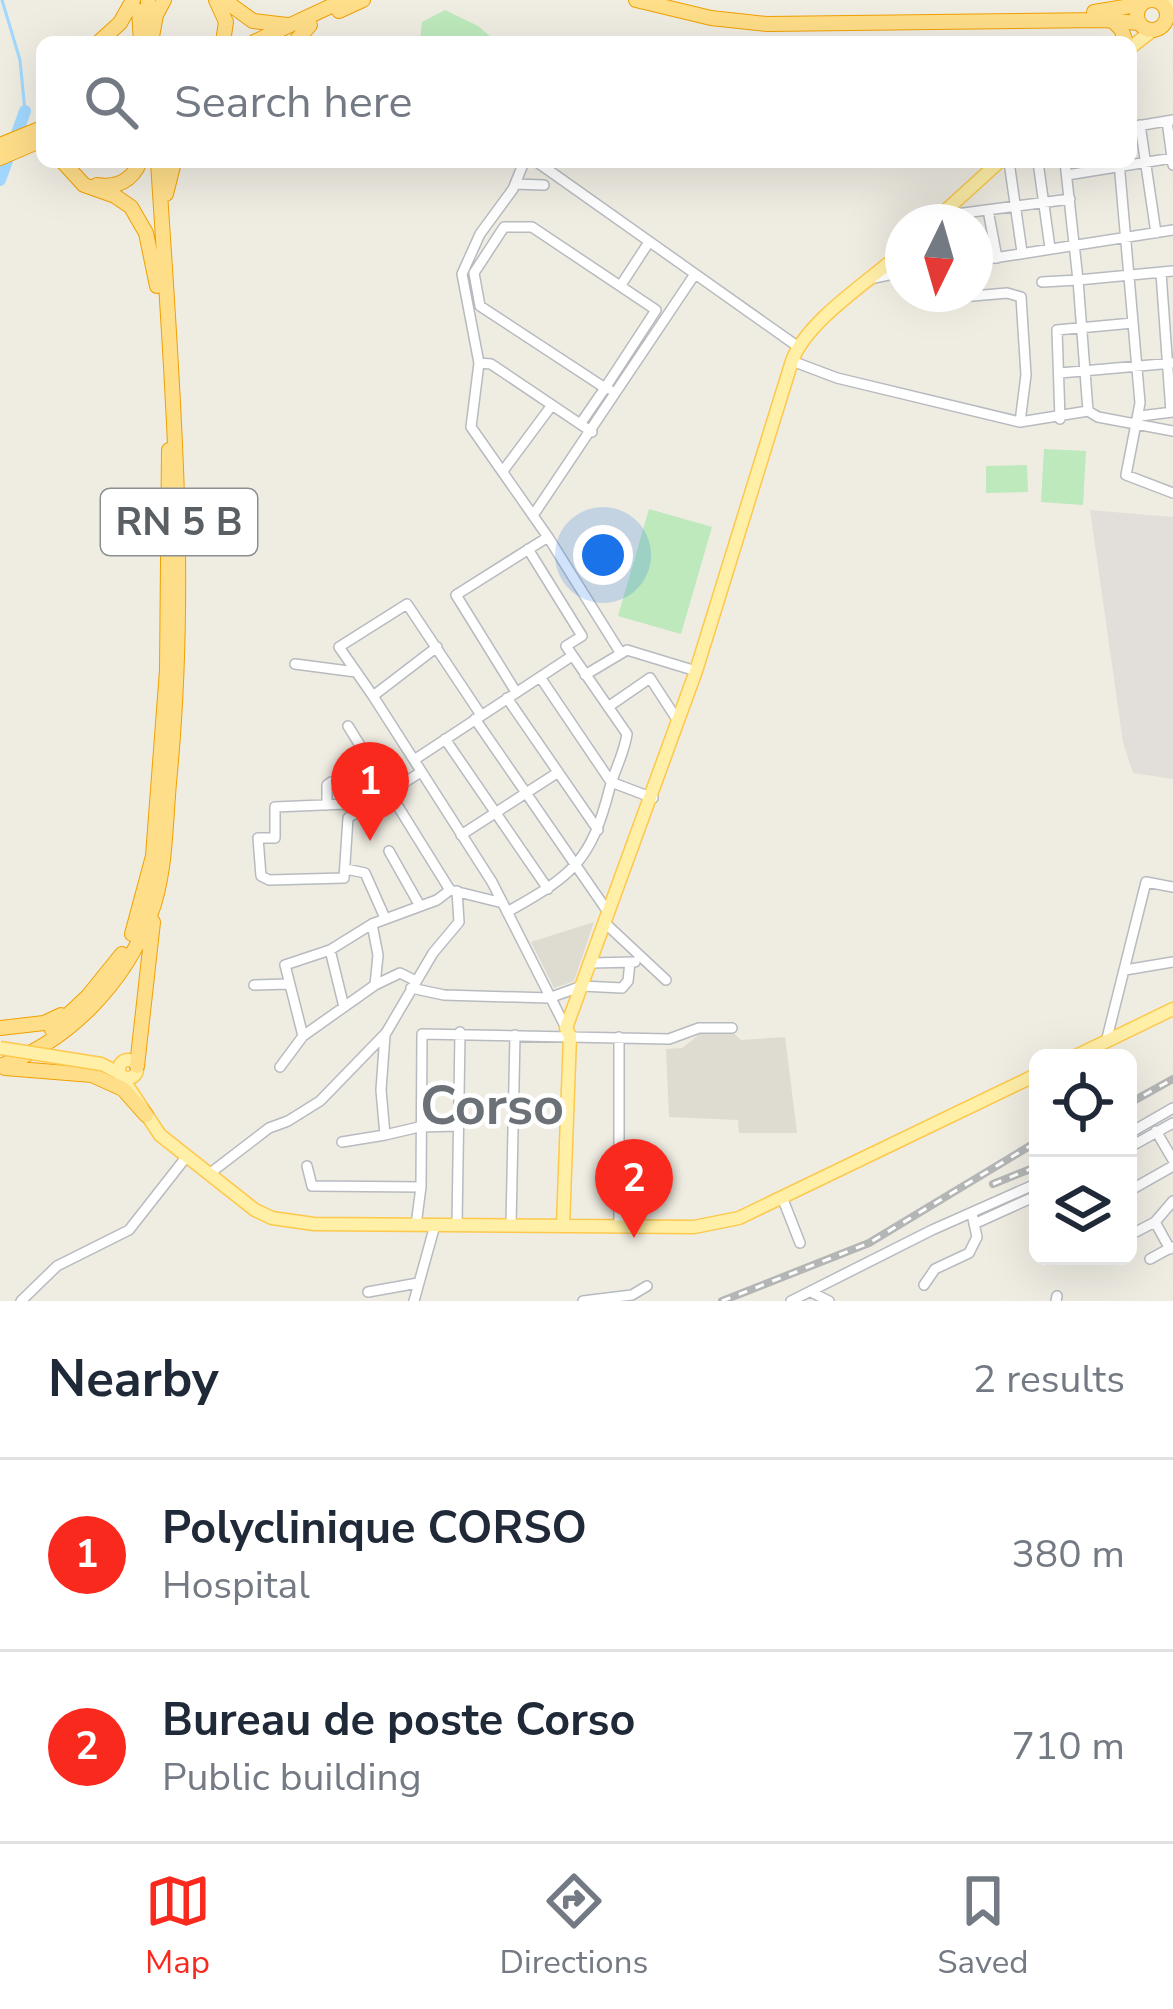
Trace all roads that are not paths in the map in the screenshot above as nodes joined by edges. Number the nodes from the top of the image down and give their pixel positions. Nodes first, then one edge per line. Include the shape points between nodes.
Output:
1 (140, 0) edge
2 (164, 0) edge
3 (220, 0) edge
4 (344, 0) edge
5 (363, 0) edge
6 (636, 0) edge
7 (666, 0) edge
8 (1158, 13) edge
9 (1112, 20) junction
10 (310, 25) junction
11 (292, 26) junction
12 (106, 36) edge
13 (141, 36) edge
14 (149, 36) edge
15 (152, 36) edge
16 (224, 36) edge
17 (268, 36) edge
18 (287, 36) edge
19 (300, 36) edge
20 (1124, 36) edge
21 (1136, 36) edge
22 (1170, 120) edge
23 (1137, 126) edge
24 (1137, 129) edge
25 (36, 134) edge
26 (0, 145) edge
27 (20, 145) junction
28 (36, 149) edge
29 (0, 158) edge
30 (1173, 161) edge
31 (1148, 163) junction
32 (1137, 164) edge
33 (69, 168) edge
34 (78, 168) edge
35 (139, 168) edge
36 (145, 168) edge
37 (158, 168) edge
38 (172, 168) edge
39 (522, 168) edge
40 (545, 168) edge
41 (992, 168) edge
42 (1010, 168) edge
43 (1039, 168) edge
44 (1066, 168) edge
45 (1092, 168) edge
46 (1119, 168) edge
47 (1067, 176) junction
48 (515, 184) junction
49 (544, 185) dead end
50 (1070, 199) junction
51 (1044, 202) junction
52 (953, 204) edge
53 (1013, 206) junction
54 (993, 209) edge
55 (1173, 230) edge
56 (1156, 233) junction
57 (162, 235) junction
58 (993, 237) edge
59 (1128, 237) junction
60 (649, 242) junction
61 (1076, 244) junction
62 (1050, 248) junction
63 (1022, 252) junction
64 (997, 258) junction
65 (993, 259) edge
66 (885, 267) edge
67 (1167, 272) edge
68 (695, 274) junction
69 (1130, 274) junction
70 (885, 276) edge
71 (874, 278) junction
72 (1078, 280) junction
73 (1042, 282) dead end
74 (621, 285) junction
75 (157, 286) junction
76 (993, 293) edge
77 (662, 312) junction
78 (1133, 323) junction
79 (1082, 328) junction
80 (797, 346) junction
81 (792, 361) junction
82 (479, 363) junction
83 (1169, 364) edge
84 (1137, 366) junction
85 (1086, 370) junction
86 (1060, 373) junction
87 (611, 389) junction
88 (552, 405) junction
89 (1088, 411) junction
90 (1172, 412) edge
91 (1060, 419) junction
92 (1138, 419) junction
93 (583, 420) dead end
94 (1020, 422) junction
95 (1173, 431) edge
96 (592, 432) junction
97 (502, 471) junction
98 (1173, 493) edge
99 (534, 514) junction
100 (548, 537) junction
101 (528, 549) junction
102 (436, 647) junction
103 (620, 652) junction
104 (572, 656) junction
105 (295, 664) dead end
106 (696, 671) junction
107 (356, 672) junction
108 (585, 674) junction
109 (540, 677) junction
110 (511, 695) junction
111 (373, 696) junction
112 (608, 707) junction
113 (478, 717) junction
114 (678, 722) junction
115 (348, 726) dead end
116 (445, 739) junction
117 (414, 760) junction
118 (421, 772) junction
119 (557, 773) junction
120 (611, 782) junction
121 (388, 792) junction
122 (526, 793) junction
123 (653, 798) junction
124 (327, 805) junction
125 (348, 809) junction
126 (494, 814) junction
127 (598, 830) junction
128 (461, 835) junction
129 (389, 851) dead end
130 (575, 867) junction
131 (346, 869) junction
132 (160, 882) junction
133 (1173, 887) edge
134 (548, 889) junction
135 (454, 891) junction
136 (420, 906) junction
137 (505, 908) junction
138 (385, 918) junction
139 (607, 919) junction
140 (372, 924) junction
141 (330, 950) junction
142 (120, 957) junction
143 (591, 962) junction
144 (630, 962) junction
145 (647, 962) junction
146 (1173, 962) edge
147 (607, 964) junction
148 (1126, 970) junction
149 (666, 980) dead end
150 (288, 984) junction
151 (254, 985) dead end
152 (375, 985) junction
153 (413, 985) junction
154 (582, 986) junction
155 (606, 987) junction
156 (549, 998) junction
157 (344, 1007) junction
158 (1173, 1010) edge
159 (0, 1028) edge
160 (732, 1028) dead end
161 (460, 1032) junction
162 (568, 1032) junction
163 (386, 1033) junction
164 (515, 1035) junction
165 (303, 1036) junction
166 (619, 1036) junction
167 (1106, 1042) junction
168 (0, 1048) edge
169 (1091, 1049) edge
170 (0, 1064) edge
171 (101, 1064) junction
172 (133, 1067) junction
173 (280, 1067) dead end
174 (119, 1073) junction
175 (1029, 1078) edge
176 (1173, 1108) edge
177 (146, 1115) junction
178 (1151, 1121) junction
179 (1173, 1123) edge
180 (419, 1126) junction
181 (458, 1126) junction
182 (1137, 1129) edge
183 (1157, 1132) junction
184 (385, 1135) junction
185 (342, 1142) dead end
186 (1137, 1143) edge
187 (187, 1156) junction
188 (1173, 1163) edge
189 (307, 1166) dead end
190 (209, 1174) junction
191 (1137, 1186) edge
192 (421, 1187) junction
193 (1029, 1188) edge
194 (782, 1197) junction
195 (1029, 1198) edge
196 (1173, 1201) edge
197 (973, 1219) junction
198 (1155, 1222) junction
199 (416, 1225) junction
200 (435, 1225) junction
201 (457, 1225) junction
202 (511, 1225) junction
203 (563, 1225) junction
204 (619, 1226) junction
205 (1137, 1231) edge
206 (800, 1243) dead end
207 (1171, 1248) edge
208 (1150, 1259) dead end
209 (418, 1283) junction
210 (923, 1285) dead end
211 (647, 1286) dead end
212 (368, 1292) dead end
213 (812, 1292) junction
214 (21, 1301) edge
215 (413, 1301) edge
216 (583, 1301) edge
217 (791, 1301) edge
218 (829, 1301) edge

1 - 12 highway
1 - 13 highway
1 - 14 highway
2 - 15 highway
3 - 11 highway via 253,21
3 - 16 highway
4 - 11 highway
5 - 10 highway
6 - 9 highway via 767,24
7 - 8 highway via 786,16
8 - 9 highway
8 - 21 main road
9 - 20 highway
10 - 18 highway
10 - 19 highway
11 - 17 highway
22 - 23 street
22 - 30 street
24 - 31 street
25 - 27 highway
26 - 27 highway
27 - 28 highway
27 - 29 highway
30 - 31 street
31 - 32 street
31 - 56 street
33 - 75 highway via 131,207 146,232
34 - 35 highway via 85,179 110,186
36 - 75 highway, RN 5 B
37 - 57 highway, RN 5 B
38 - 57 highway
39 - 48 street
40 - 60 street
41 - 52 main road
42 - 53 street
43 - 51 street
44 - 47 street
45 - 47 street
46 - 59 street
47 - 50 street
48 - 49 street
48 - 82 street via 462,274
50 - 51 street
50 - 61 street
51 - 53 street
51 - 62 street
53 - 54 street
53 - 63 street
55 - 56 street
56 - 59 street
57 - 132 highway, RN 5 B via 179,595
58 - 64 street
59 - 61 street
59 - 69 street
60 - 68 street
60 - 74 street
61 - 62 street
61 - 72 street
62 - 63 street
63 - 64 street
64 - 65 street
66 - 71 main road
67 - 69 street
67 - 83 street
68 - 77 street
68 - 80 street
69 - 72 street
69 - 78 street
70 - 71 street
71 - 80 main road
72 - 73 street
72 - 79 street
74 - 77 street
74 - 87 street via 532,226 504,227 475,273 480,306
75 - 142 highway, RN 5 B via 169,448 167,670 150,877
76 - 94 street via 1021,298
77 - 87 street
78 - 79 street
78 - 84 street
79 - 85 street
79 - 86 street via 1057,330
80 - 81 main road
81 - 94 street
81 - 106 main road
82 - 88 street
82 - 97 street via 471,427
83 - 84 street
83 - 90 street
84 - 85 street
84 - 92 street
85 - 86 street
85 - 89 street
86 - 91 street
87 - 93 street
87 - 96 street
88 - 96 street
88 - 97 street
89 - 91 street
89 - 92 street
90 - 92 street
91 - 94 street
92 - 95 street
92 - 98 street via 1127,477
96 - 99 street
97 - 99 street
99 - 100 street
100 - 101 street
100 - 103 street
101 - 104 street via 582,637 566,646
101 - 110 street via 456,595
102 - 107 street via 407,604 339,647
102 - 111 street
102 - 113 street
103 - 106 street
103 - 108 street
104 - 108 street
104 - 109 street
105 - 107 street
106 - 114 main road
107 - 111 street
108 - 112 street
109 - 110 street
109 - 120 street
110 - 113 street
110 - 119 street
111 - 117 street
112 - 114 street via 650,678
112 - 120 street via 627,734
113 - 116 street
113 - 122 street
114 - 123 main road
115 - 121 street
116 - 117 street
116 - 126 street
117 - 118 street
118 - 121 street
118 - 128 street
119 - 122 street
119 - 127 street
120 - 123 street
120 - 127 street
121 - 125 street
121 - 135 street
122 - 126 street
122 - 130 street
123 - 139 main road
124 - 125 street
124 - 125 street via 331,782
124 - 131 street via 275,807 275,838 258,838 259,871 269,880 341,879
125 - 131 street
126 - 128 street
126 - 134 street
127 - 130 street
128 - 137 street
129 - 136 street
130 - 134 street
130 - 139 street
131 - 138 street via 365,873
132 - 170 highway, RN 5 B via 141,936 101,996 45,1046
132 - 172 highway
133 - 148 street via 1146,882
134 - 137 street
135 - 136 street
135 - 137 street
135 - 153 street via 459,922
136 - 138 street
137 - 156 street
138 - 140 street
139 - 143 main road
139 - 145 street
140 - 141 street
140 - 152 street
141 - 150 street via 284,965
141 - 157 street
142 - 159 highway via 53,1020
142 - 170 highway, RN 5 B via 59,1025
143 - 147 street
143 - 154 main road
144 - 145 street
144 - 147 street
144 - 155 street via 626,986
145 - 149 street
146 - 148 street
147 - 155 street
148 - 167 street
150 - 151 street
150 - 165 street
152 - 153 street via 400,973
152 - 157 street
153 - 156 street via 444,995
153 - 163 street
154 - 155 street
154 - 156 street
154 - 162 main road
156 - 162 street
157 - 165 street
158 - 167 main road
160 - 166 street via 669,1039
161 - 164 street
161 - 180 street via 429,1031 419,1040
161 - 181 street
162 - 164 street
162 - 166 street
162 - 203 main road
163 - 184 street
163 - 190 street via 320,1101
164 - 202 street
165 - 173 street
166 - 204 street
167 - 169 main road
168 - 171 main road, bridge
170 - 177 highway via 92,1075 123,1089
171 - 172 main road
171 - 174 main road
172 - 174 main road via 119,1065
172 - 177 main road
174 - 177 main road
175 - 194 main road
176 - 178 street
177 - 187 main road
178 - 182 street
178 - 183 street
179 - 183 street
180 - 181 street
180 - 184 street
180 - 192 street
181 - 201 street
183 - 186 street
183 - 188 street
184 - 185 street
187 - 190 main road
187 - 214 street via 129,1230 57,1266
188 - 191 street
189 - 192 street via 312,1186
190 - 199 main road via 272,1218
192 - 199 street
193 - 197 street
194 - 204 main road via 720,1224
194 - 206 street
195 - 197 street
196 - 198 street
197 - 210 street via 969,1253
197 - 213 street
198 - 205 street
198 - 207 street
199 - 200 main road
200 - 201 main road
200 - 209 street
201 - 202 main road
202 - 203 main road
203 - 204 main road
207 - 208 street
209 - 212 street
209 - 215 street
211 - 216 street
213 - 217 street
213 - 218 street

